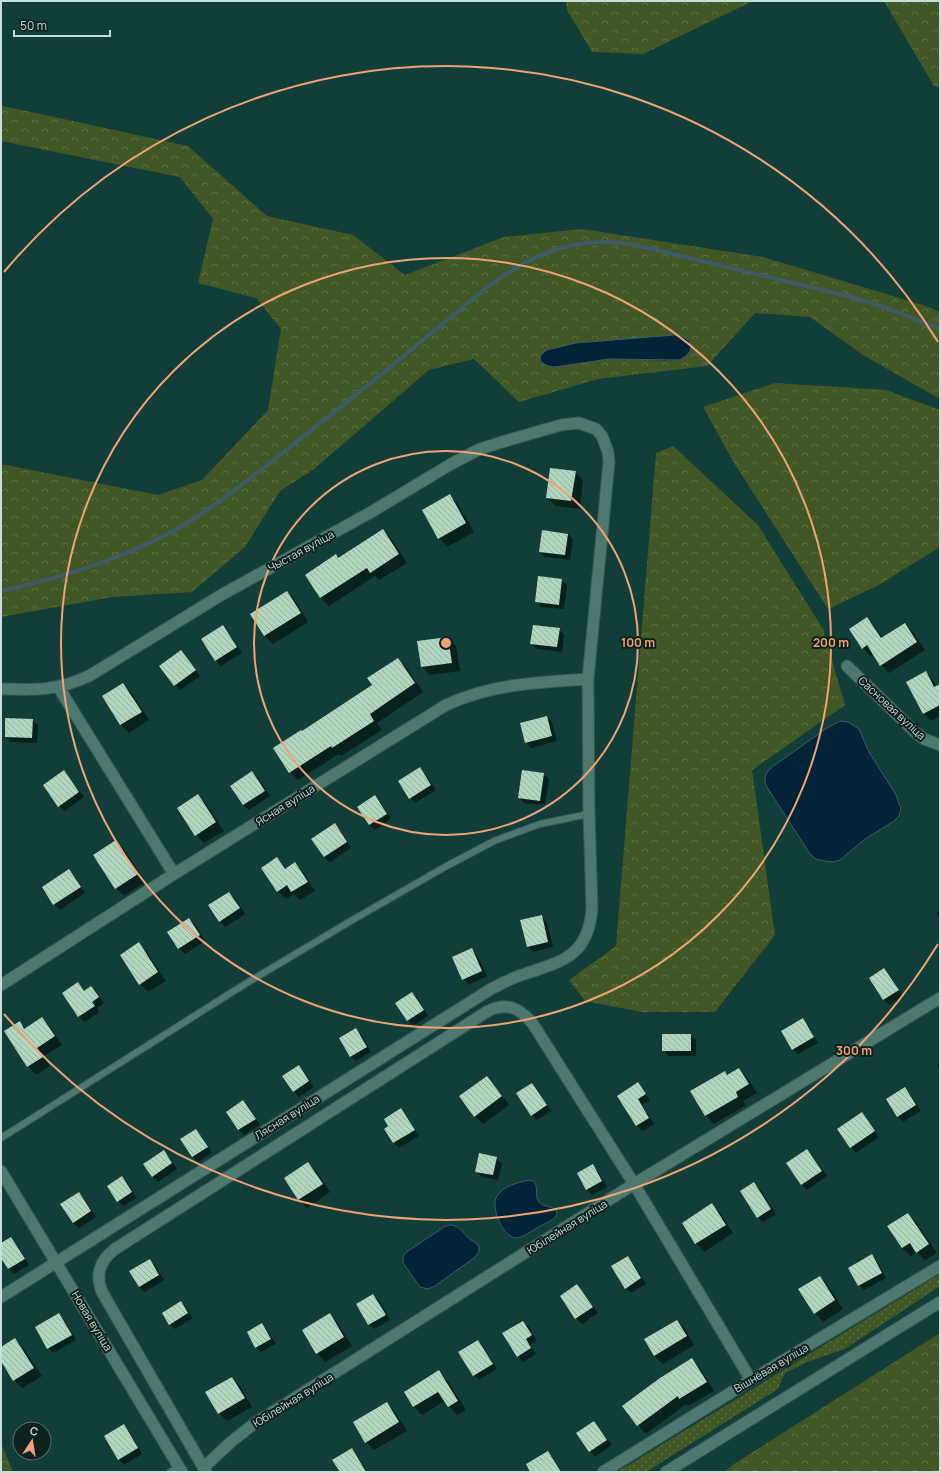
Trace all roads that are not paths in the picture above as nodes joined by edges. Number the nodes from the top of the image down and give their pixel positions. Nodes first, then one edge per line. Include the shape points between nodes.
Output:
1 (847, 666) dead end
2 (588, 679) junction
3 (59, 688) junction
4 (1, 689) edge
5 (940, 745) edge
6 (589, 814) junction
7 (174, 874) junction
8 (1, 985) edge
9 (940, 998) edge
10 (1, 1138) edge
11 (1, 1171) edge
12 (634, 1184) junction
13 (57, 1262) junction
14 (940, 1266) edge
15 (1, 1297) edge
16 (940, 1302) edge
17 (751, 1380) junction
18 (177, 1470) edge
19 (205, 1470) edge
20 (603, 1472) edge
21 (666, 1472) edge

1 - 5 street, Сасновая вуліца via 915,732 924,739
2 - 3 street, Чыстая вуліца via 609,462 602,436 596,429 571,423 480,449 451,464 373,511 223,594 93,674
2 - 6 street
2 - 7 street, Ясная вуліца via 504,686 472,694 446,705
3 - 4 street, Чыстая вуліца
3 - 7 street
6 - 10 lane via 540,824 494,841 424,878 245,984
6 - 13 street, Лясная вуліца via 591,919 584,940 570,956 491,989
7 - 8 street, Ясная вуліца
9 - 12 street, Юбілейная вуліца
11 - 13 street, Новая вуліца
12 - 17 street, Лясная вуліца
12 - 19 street, Юбілейная вуліца via 255,1423 232,1441
12 - 19 street, Лясная вуліца via 533,1024 515,1009 500,1007 488,1011 115,1249 104,1259 99,1272 102,1292
13 - 15 street, Лясная вуліца
13 - 18 street, Новая вуліца
14 - 17 street, Вішнёвая вуліца
16 - 21 street
17 - 20 street, Вішнёвая вуліца

